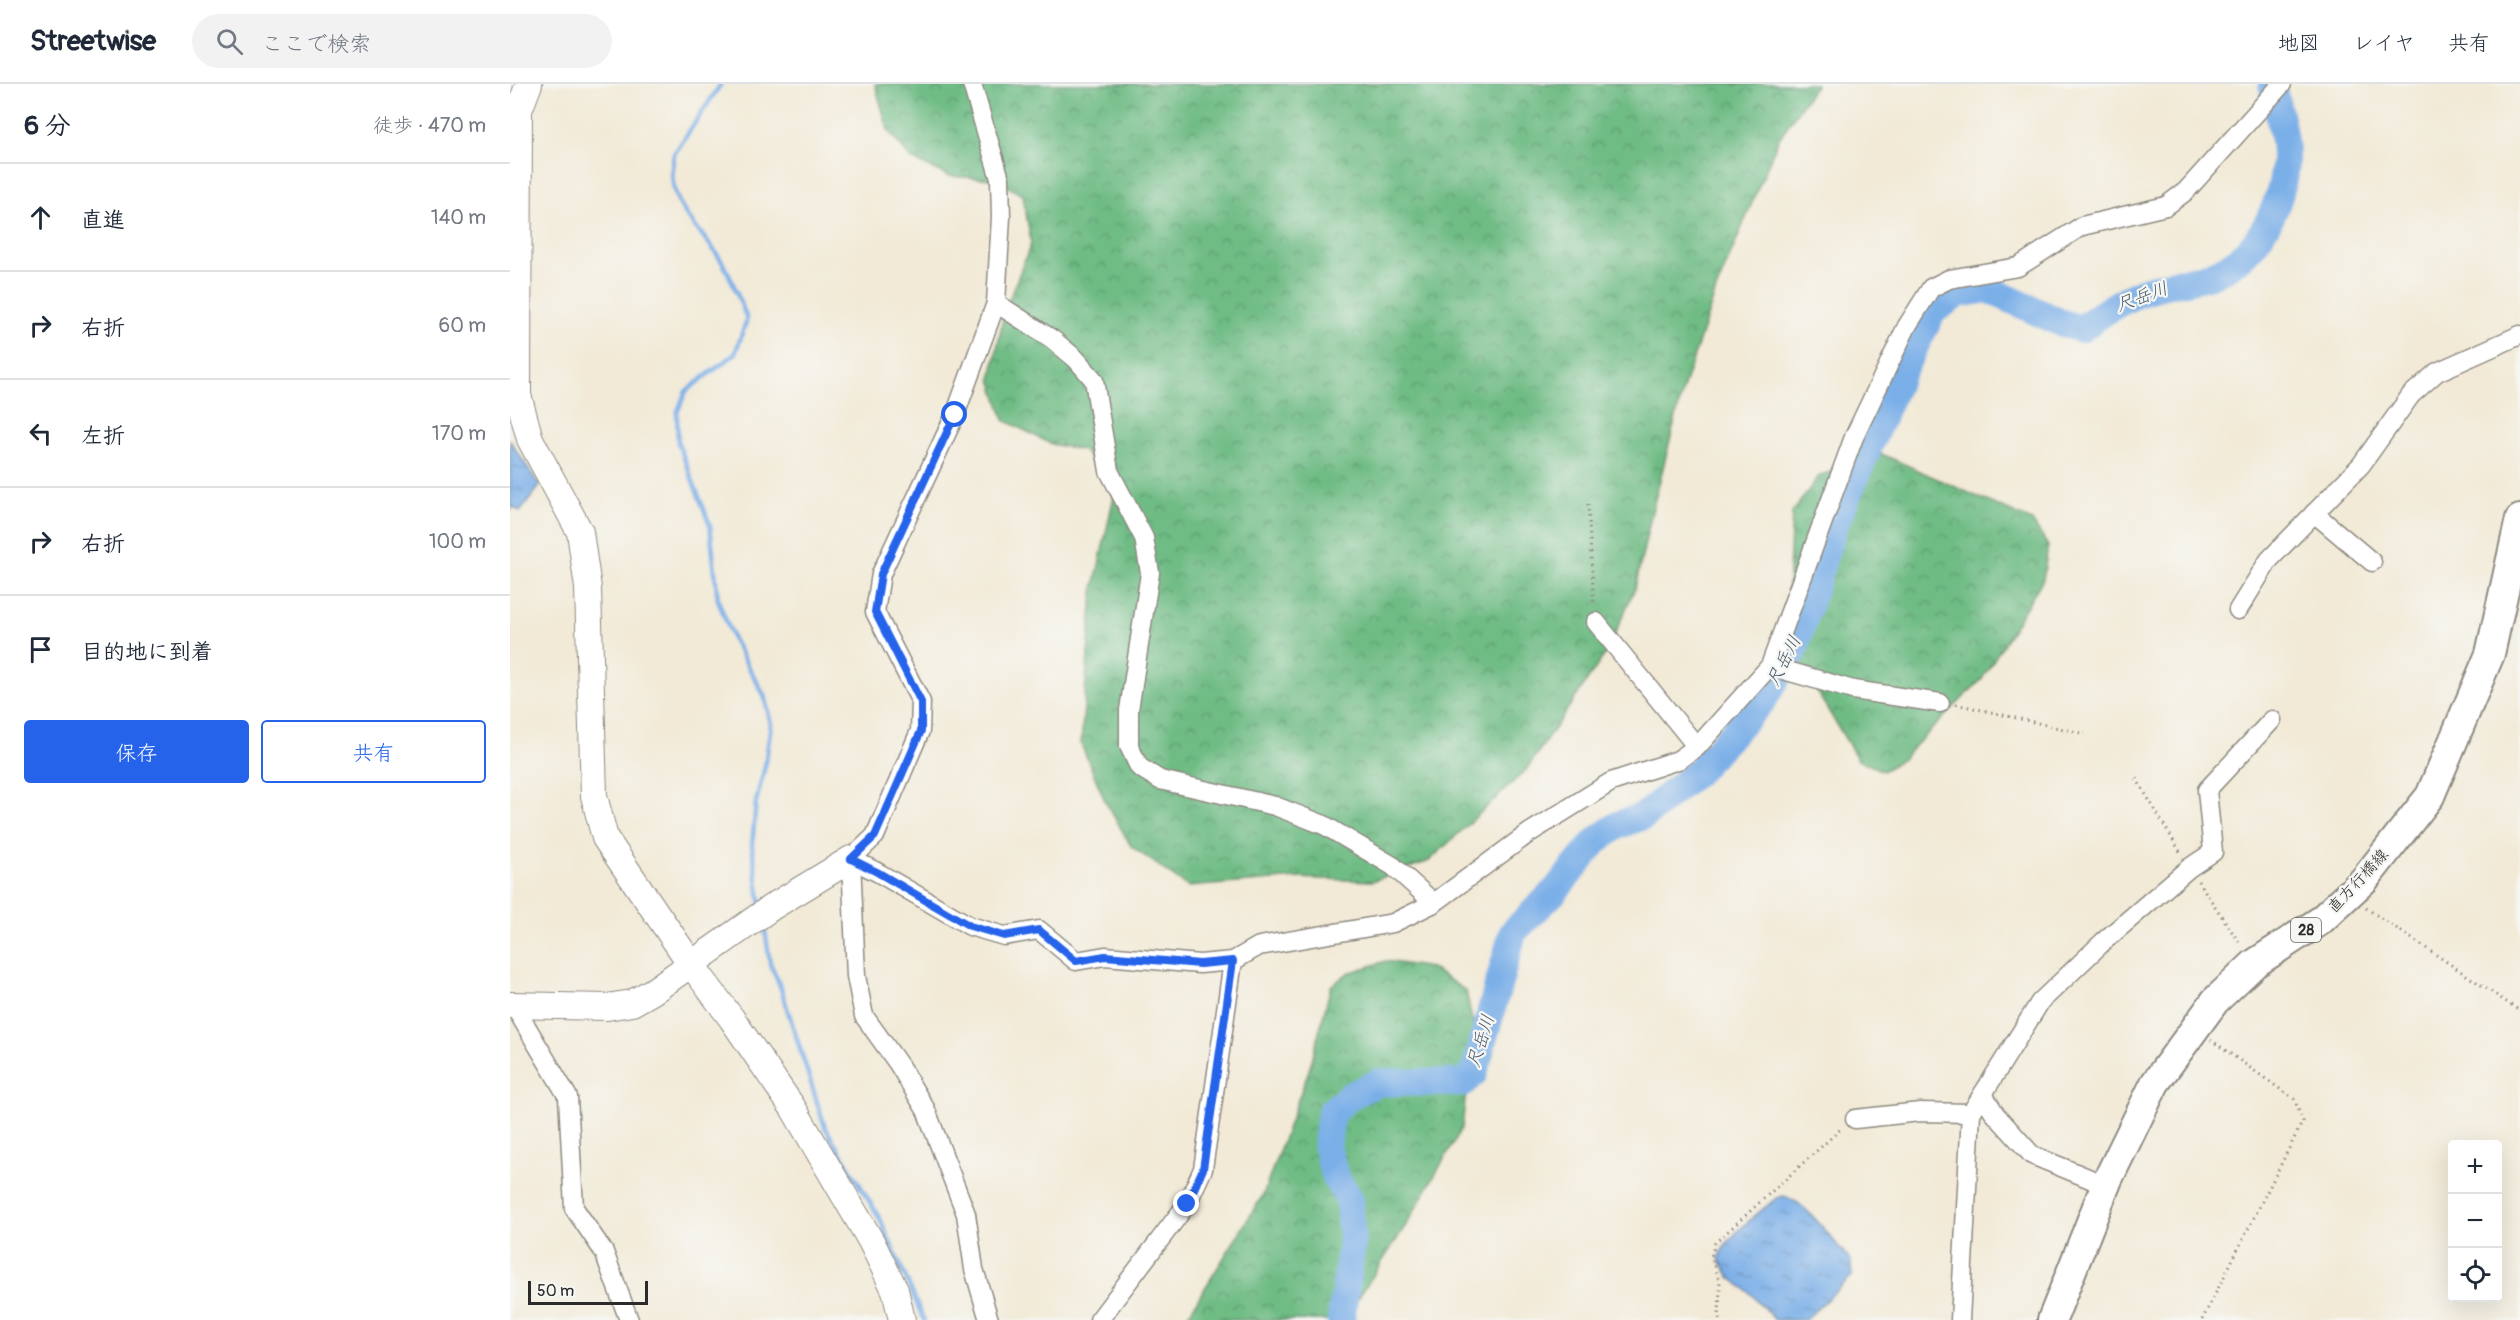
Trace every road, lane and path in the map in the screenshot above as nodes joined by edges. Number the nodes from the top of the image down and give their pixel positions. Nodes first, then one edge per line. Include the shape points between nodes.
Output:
1 (529, 84) edge
2 (972, 84) edge
3 (2282, 84) edge
4 (514, 183) edge
5 (996, 303) junction
6 (2520, 335) edge
7 (1588, 504) dead end
8 (2314, 513) junction
9 (2520, 519) edge
10 (2372, 562) dead end
11 (2238, 610) dead end
12 (1595, 617) joint
13 (1770, 666) junction
14 (1945, 703) joint
15 (2272, 720) dead end
16 (2085, 734) dead end
17 (1697, 747) junction
18 (2136, 778) dead end
19 (851, 859) junction
20 (2190, 868) junction
21 (2346, 896) junction
22 (1434, 903) junction
23 (1233, 961) junction
24 (691, 964) junction
25 (2254, 964) junction
26 (511, 1005) edge
27 (2520, 1011) edge
28 (2196, 1028) junction
29 (1983, 1094) junction
30 (1971, 1113) junction
31 (1855, 1119) joint
32 (2105, 1185) junction
33 (629, 1320) edge
34 (902, 1320) edge
35 (989, 1320) edge
36 (1099, 1320) edge
37 (1719, 1320) edge
38 (1960, 1320) edge
39 (2052, 1320) edge
40 (2202, 1320) edge

1 - 4 street via 519,110
2 - 5 street via 1000,179
3 - 13 street via 2186,191 2166,206 2082,226 2018,267 1949,279 1931,288 1907,326 1854,437
4 - 24 street via 518,395 530,439 580,532 588,588 594,796 605,838
5 - 19 street via 955,415 881,574 875,612 921,702 921,731 875,836
5 - 22 street via 1052,339 1094,380 1109,471 1144,538 1150,573 1129,710 1129,746 1139,767 1160,780 1275,806 1323,825 1393,866
6 - 8 street via 2437,372 2411,396 2361,465
7 - 12 path
8 - 10 street
8 - 11 street via 2269,561
9 - 21 main road, 直方行橋線 / 28 via 2490,654 2430,796 2364,880
12 - 17 street
13 - 14 street via 1853,690
13 - 17 street
14 - 16 path
15 - 20 street via 2207,790 2213,852
17 - 22 street via 1678,759 1611,782 1529,833
18 - 20 path
19 - 23 street via 970,926 1004,936 1039,930 1076,961 1105,956 1200,964
19 - 24 street via 772,907
19 - 35 street via 856,976 864,1016 926,1110 966,1214
20 - 25 path
20 - 29 street via 2040,1002
21 - 25 main road, 直方行橋線 / 28 via 2320,921
21 - 27 path
22 - 23 street via 1394,923 1259,946
23 - 36 street via 1203,1169 1187,1204
24 - 26 street via 632,1003 607,1007
24 - 34 street via 793,1108 871,1241 895,1290
25 - 28 main road, 直方行橋線 / 28 via 2216,1001
26 - 33 street via 568,1097 574,1208 604,1252
28 - 32 main road, 直方行橋線 / 28 via 2155,1083
28 - 40 path via 2294,1099 2303,1120
29 - 30 street
29 - 32 street via 1995,1114 2032,1155
30 - 31 street via 1920,1112
30 - 38 street
31 - 37 path via 1836,1131 1715,1243 1711,1257 1720,1282
32 - 39 main road, 直方行橋線 / 28

